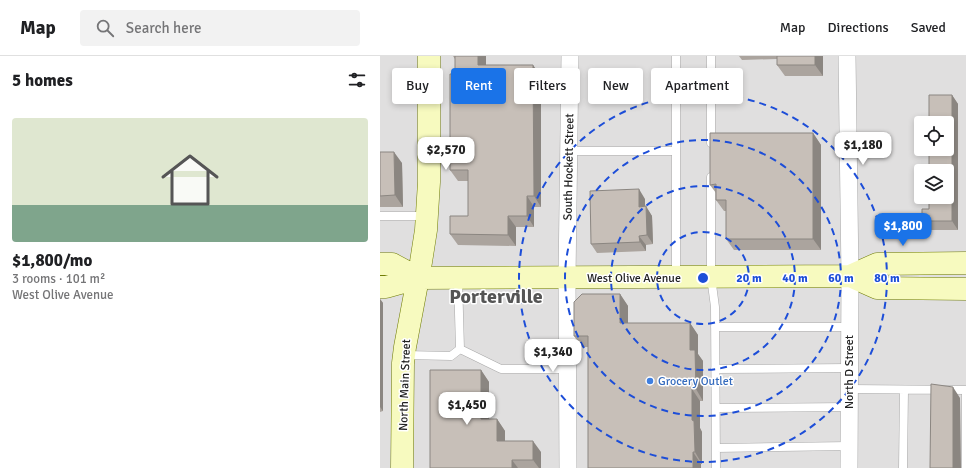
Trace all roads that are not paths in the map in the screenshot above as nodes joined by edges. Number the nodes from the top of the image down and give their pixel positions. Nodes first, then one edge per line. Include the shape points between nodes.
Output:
1 (429, 56) edge
2 (570, 56) edge
3 (676, 56) edge
4 (711, 56) edge
5 (847, 56) edge
6 (569, 150) junction
7 (676, 151) junction
8 (711, 151) edge
9 (711, 166) edge
10 (380, 216) edge
11 (427, 216) junction
12 (380, 264) edge
13 (966, 264) edge
14 (850, 276) junction
15 (676, 277) junction
16 (711, 277) junction
17 (418, 278) junction
18 (458, 278) junction
19 (568, 278) junction
20 (380, 287) edge
21 (966, 288) edge
22 (715, 327) junction
23 (850, 327) junction
24 (460, 349) junction
25 (404, 354) junction
26 (715, 368) junction
27 (849, 368) junction
28 (568, 369) junction
29 (849, 389) junction
30 (904, 390) junction
31 (849, 407) junction
32 (716, 408) junction
33 (849, 446) junction
34 (716, 448) junction
35 (402, 468) edge
36 (568, 468) edge
37 (716, 468) edge
38 (849, 468) edge
39 (903, 468) edge
40 (966, 468) edge

1 - 11 main road, North Main Street
2 - 6 street, South Hockett Street
3 - 7 lane
4 - 8 lane
5 - 14 street, North D Street
6 - 7 lane
6 - 19 street, South Hockett Street
7 - 15 lane
9 - 16 lane
10 - 11 lane
11 - 17 main road, North Main Street
12 - 17 main road via 392,264
13 - 14 main road, West Olive Avenue via 877,264
14 - 16 main road, West Olive Avenue
14 - 21 main road, West Olive Avenue via 877,288
14 - 23 street, North D Street
15 - 16 main road, West Olive Avenue
15 - 19 main road, West Olive Avenue
16 - 22 lane
17 - 18 main road, West Olive Avenue
17 - 20 main road
17 - 25 main road, North Main Street
18 - 19 main road, West Olive Avenue
18 - 24 lane
19 - 28 street, South Hockett Street
22 - 23 lane
22 - 26 lane
23 - 27 street, North D Street
24 - 25 lane via 451,356
24 - 28 lane via 501,369
25 - 35 main road, North Main Street
26 - 27 lane
26 - 32 lane
27 - 29 street, North D Street
28 - 36 street, South Hockett Street
29 - 30 lane
29 - 31 street, North D Street
30 - 39 lane
30 - 40 lane via 966,390
31 - 32 lane
31 - 33 street, North D Street
32 - 34 lane
33 - 34 lane
33 - 38 street, North D Street
34 - 37 lane

